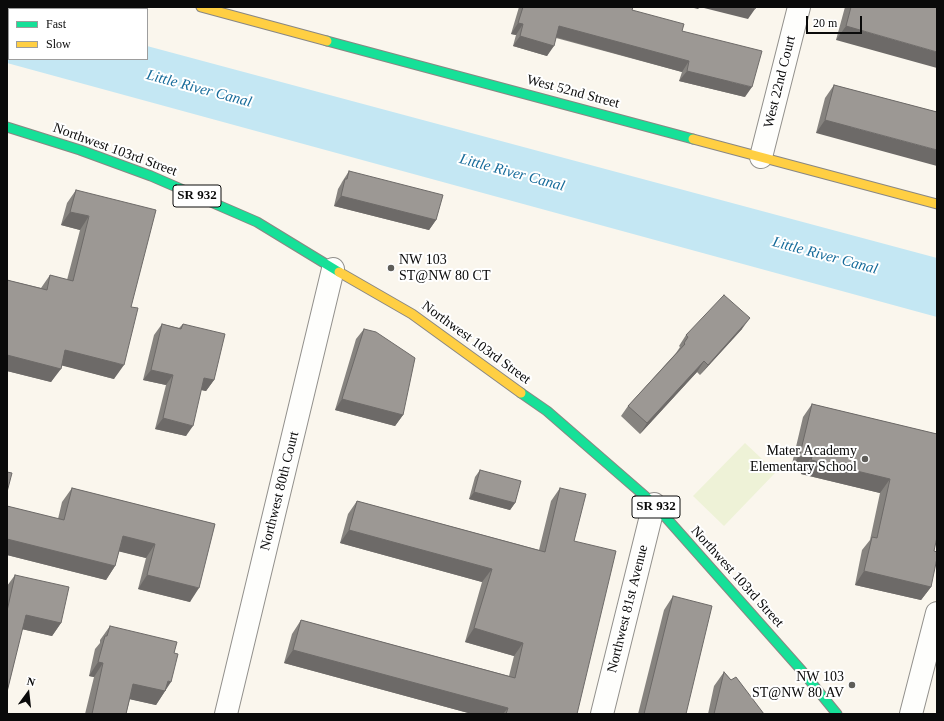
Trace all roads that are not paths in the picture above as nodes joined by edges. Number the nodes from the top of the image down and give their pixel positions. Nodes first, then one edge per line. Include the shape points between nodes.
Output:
1 (201, 7) edge
2 (799, 7) edge
3 (7, 127) edge
4 (761, 157) junction
5 (937, 204) edge
6 (333, 269) junction
7 (654, 504) junction
8 (937, 613) edge
9 (226, 714) edge
10 (602, 714) edge
11 (837, 714) edge
12 (911, 714) edge

1 - 4 main road, West 52nd Street
2 - 4 street, West 22nd Court
3 - 6 main road, Northwest 103rd Street / SR 932 via 144,174 257,222
4 - 5 main road, West 52nd Street
6 - 7 main road, Northwest 103rd Street / SR 932 via 412,314 547,411
6 - 9 street, Northwest 80th Court
7 - 10 street, Northwest 81st Avenue
7 - 11 main road, Northwest 103rd Street / SR 932
8 - 12 street

